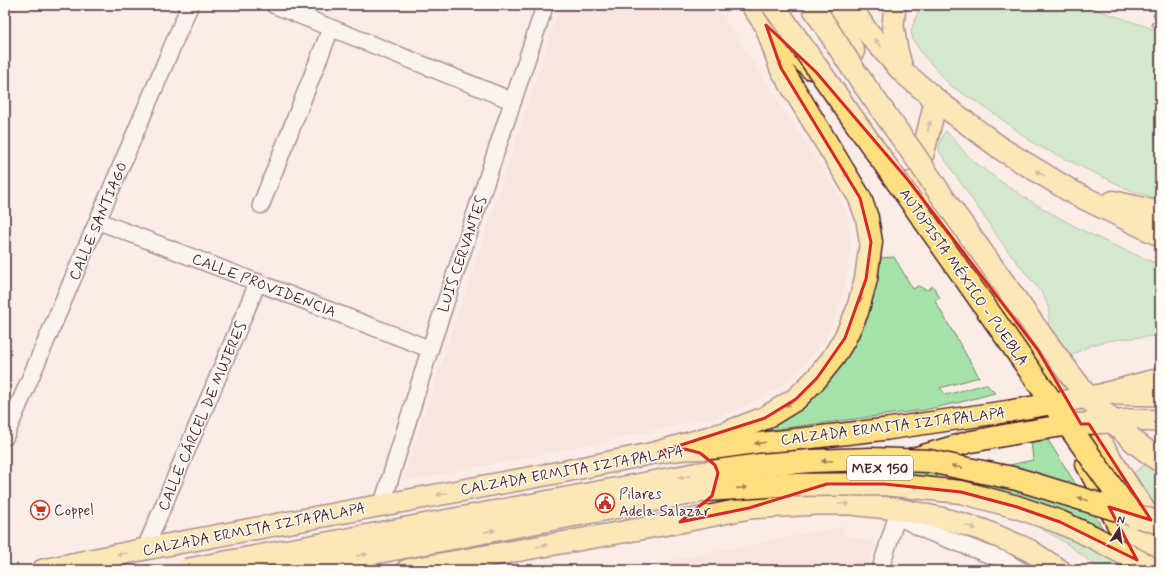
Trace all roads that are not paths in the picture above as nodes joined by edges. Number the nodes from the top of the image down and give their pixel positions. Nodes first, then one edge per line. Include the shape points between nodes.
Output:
1 (190, 5) edge
2 (274, 5) edge
3 (545, 5) edge
4 (752, 5) edge
5 (812, 5) edge
6 (826, 5) edge
7 (850, 5) edge
8 (895, 5) edge
9 (769, 15) edge
10 (331, 28) junction
11 (816, 72) junction
12 (904, 72) junction
13 (936, 100) junction
14 (513, 101) junction
15 (923, 153) junction
16 (1074, 193) junction
17 (261, 205) dead end
18 (1160, 213) edge
19 (98, 221) junction
20 (1160, 235) edge
21 (258, 282) junction
22 (430, 349) junction
23 (1160, 380) edge
24 (1160, 395) edge
25 (1097, 396) junction
26 (1160, 420) edge
27 (5, 437) edge
28 (685, 449) junction
29 (659, 452) junction
30 (1160, 461) edge
31 (382, 505) junction
32 (749, 508) junction
33 (897, 513) junction
34 (680, 522) junction
35 (1160, 523) edge
36 (1160, 532) edge
37 (1160, 545) edge
38 (145, 549) junction
39 (1160, 563) edge
40 (43, 570) edge
41 (186, 570) edge
42 (282, 570) edge
43 (407, 570) edge
44 (880, 570) edge
45 (1020, 570) edge
46 (1060, 570) edge
47 (1142, 570) edge
48 (1155, 570) edge

1 - 19 street, CALLE SANTIAGO
2 - 10 street
3 - 14 street, LUIS CERVANTES
4 - 9 highway
5 - 25 highway, AUTOPISTA MÉXICO - PUEBLA, bridge via 855,72 1043,338
6 - 15 highway via 870,79
12 -> 7 highway via 865,29
8 - 12 main road via 893,26
9 - 11 highway
9 -> 29 highway via 781,68 860,198 871,242 866,279 857,312 845,338 817,378 796,399 765,418 726,433
9 - 37 highway, AUTOPISTA MÉXICO - PUEBLA, bridge via 1123,503
10 - 14 street
10 - 17 street
11 - 39 highway via 908,180 1038,350
11 - 47 highway via 908,191 1036,366
12 - 13 highway
15 -> 13 highway
16 -> 13 highway via 1003,150
14 - 22 street, LUIS CERVANTES
15 - 36 highway via 1103,447
16 - 18 highway
16 - 20 highway
19 - 21 street, CALLE PROVIDENCIA
19 - 27 street, CALLE SANTIAGO
21 - 22 street, CALLE PROVIDENCIA
21 - 38 street, CALLE CÁRCEL DE MUJERES
22 - 31 street, LUIS CERVANTES
23 - 25 highway
24 - 25 main road, CALZADA ERMITA IZTAPALAPA
25 -> 28 main road, CALZADA ERMITA IZTAPALAPA, bridge via 887,429 720,448
25 - 30 highway, AUTOPISTA MÉXICO - PUEBLA, bridge via 1136,443
26 - 32 main road, MEX 150, bridge via 1060,426 969,442
28 - 29 main road, CALZADA ERMITA IZTAPALAPA
28 - 34 main road via 708,458 715,465 718,481 712,496
29 -> 31 main road, CALZADA ERMITA IZTAPALAPA
31 - 38 main road, CALZADA ERMITA IZTAPALAPA
32 -> 33 main road via 850,504
32 - 34 main road
33 - 44 street
33 - 45 street via 929,532 1002,560
33 -> 46 main road via 945,519 984,530 1029,550
43 -> 34 main road
35 -> 41 highway, bridge via 1017,479 929,461 811,461 697,474
38 -> 40 main road, CALZADA ERMITA IZTAPALAPA
42 -> 48 highway, bridge via 708,490 782,484 876,484 961,492 1060,522

